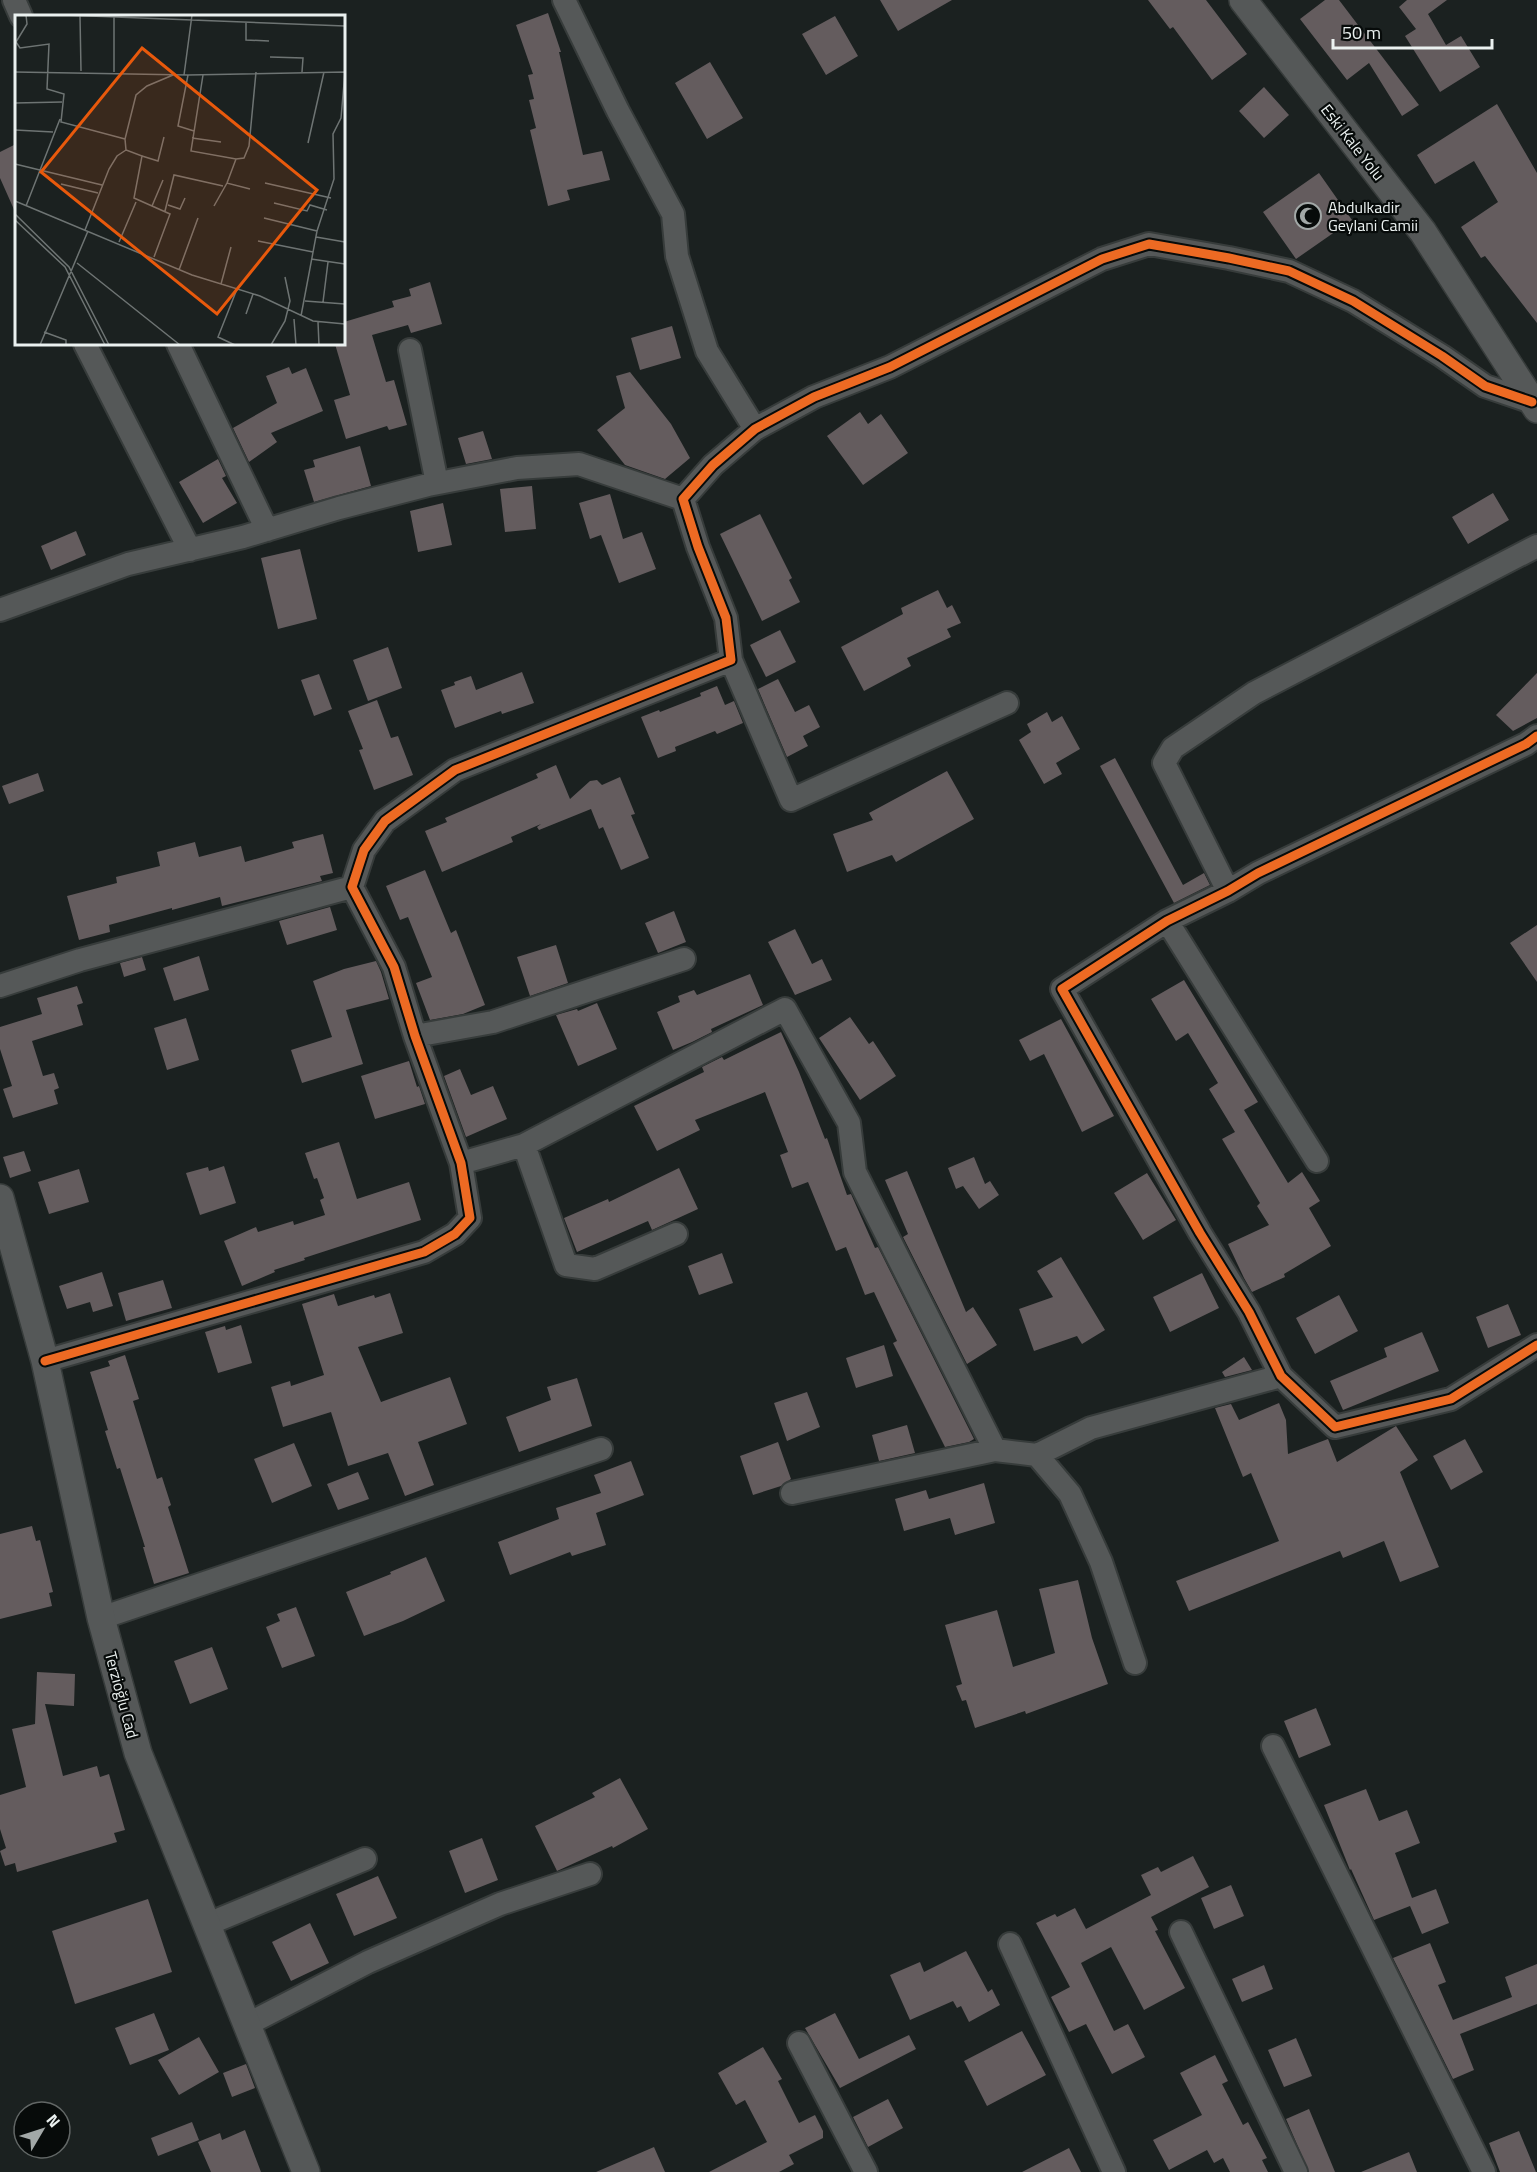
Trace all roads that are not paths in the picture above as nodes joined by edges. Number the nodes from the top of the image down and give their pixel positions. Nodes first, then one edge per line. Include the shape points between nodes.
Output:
1 (14, 0) edge
2 (564, 0) edge
3 (1243, 0) edge
4 (21, 15) edge
5 (85, 345) edge
6 (178, 345) edge
7 (410, 350) dead end
8 (1535, 406) edge
9 (756, 429) junction
10 (437, 483) junction
11 (683, 499) junction
12 (267, 530) junction
13 (1537, 546) edge
14 (190, 550) junction
15 (0, 609) edge
16 (731, 660) junction
17 (1007, 703) dead end
18 (1537, 736) edge
19 (352, 887) junction
20 (1227, 891) junction
21 (1167, 921) junction
22 (684, 958) dead end
23 (0, 986) edge
24 (416, 1036) junction
25 (524, 1144) junction
26 (1317, 1161) dead end
27 (461, 1163) junction
28 (0, 1198) edge
29 (676, 1234) dead end
30 (1537, 1345) edge
31 (45, 1361) junction
32 (1281, 1376) junction
33 (601, 1449) dead end
34 (995, 1449) junction
35 (1037, 1455) junction
36 (792, 1493) dead end
37 (101, 1618) junction
38 (1135, 1663) dead end
39 (1273, 1746) dead end
40 (365, 1859) dead end
41 (590, 1874) dead end
42 (208, 1924) junction
43 (1181, 1932) dead end
44 (1010, 1944) dead end
45 (248, 2024) junction
46 (799, 2043) dead end
47 (306, 2172) edge
48 (866, 2172) edge
49 (1114, 2172) edge
50 (1296, 2172) edge
51 (1484, 2172) edge

1 - 4 street
2 - 9 street via 673,214 677,256 707,351
3 - 8 street, Eski Kale Yolu via 1423,232
5 - 14 street
6 - 12 street
7 - 10 street
8 - 9 street via 1485,386 1353,301 1289,271 1149,244 1102,259 890,367 814,397
9 - 11 street via 713,465
10 - 11 street via 517,468 579,464
10 - 12 street
11 - 16 street via 726,618
12 - 14 street
13 - 20 street via 1254,693 1173,748 1164,763
14 - 15 street via 128,564
16 - 17 street via 791,800
16 - 19 street via 455,770 385,821 364,850
18 - 20 street
19 - 23 street via 80,960
19 - 24 street via 394,967
20 - 21 street
21 - 26 street
21 - 32 street via 1062,989 1249,1312
22 - 24 street via 493,1022
24 - 27 street
25 - 27 street
25 - 29 street via 566,1265 595,1269
25 - 34 street via 784,1009 849,1123 855,1172
27 - 31 street via 470,1218 455,1234 424,1252
28 - 31 street, Terzioğlu Cad
30 - 32 street via 1451,1399 1335,1427
31 - 37 street, Terzioğlu Cad
32 - 35 street via 1091,1428
33 - 37 street
34 - 35 street
34 - 36 street
35 - 38 street via 1070,1494 1101,1562
37 - 42 street, Terzioğlu Cad via 138,1753
39 - 51 street
40 - 42 street
41 - 45 street via 500,1904 368,1962
42 - 45 street, Terzioğlu Cad
43 - 50 street
44 - 49 street
45 - 47 street, Terzioğlu Cad
46 - 48 street

